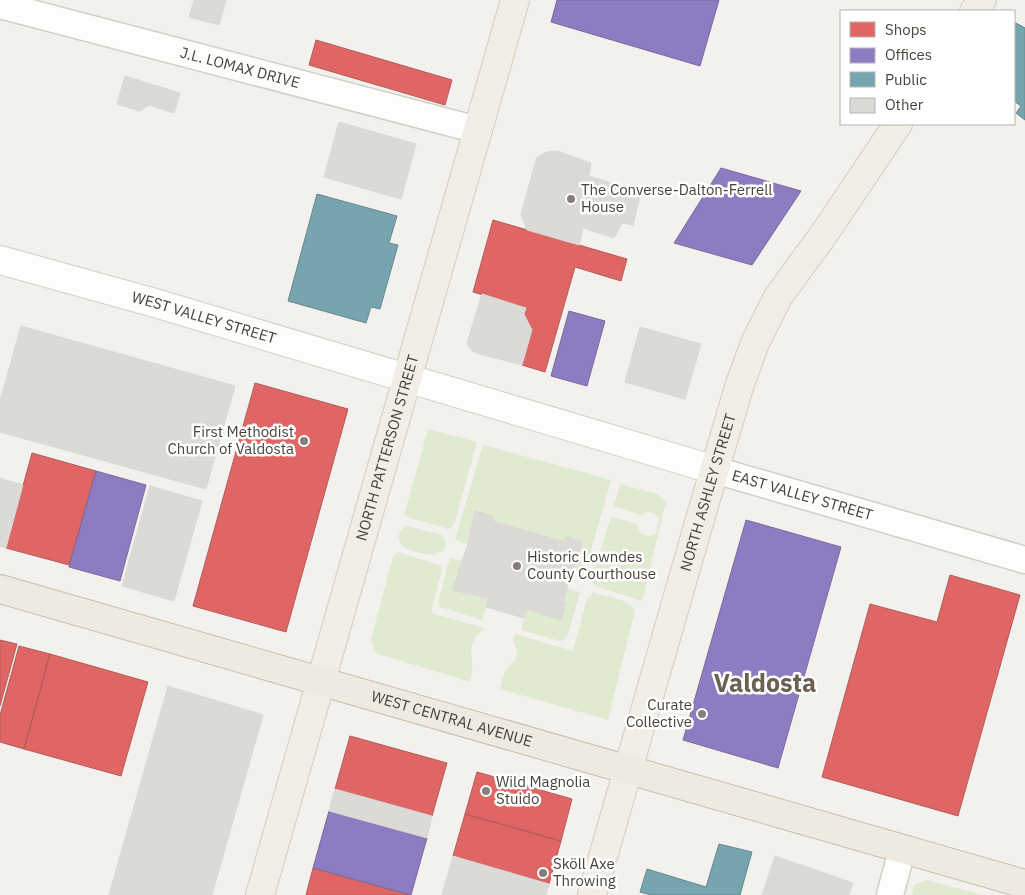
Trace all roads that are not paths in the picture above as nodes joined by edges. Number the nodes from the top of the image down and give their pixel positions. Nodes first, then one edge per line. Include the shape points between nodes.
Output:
1 (515, 0) edge
2 (0, 4) edge
3 (897, 125) edge
4 (478, 130) junction
5 (0, 260) edge
6 (407, 378) junction
7 (715, 470) junction
8 (1025, 560) edge
9 (0, 589) edge
10 (320, 682) junction
11 (627, 770) junction
12 (902, 850) junction
13 (1025, 884) edge
14 (260, 895) edge
15 (592, 895) edge
16 (890, 895) edge

1 - 4 main road, NORTH PATTERSON STREET
2 - 4 street, J.L. LOMAX DRIVE
3 - 7 main road, NORTH ASHLEY STREET via 778,297 752,351
4 - 6 main road, NORTH PATTERSON STREET
5 - 6 street, WEST VALLEY STREET
6 - 7 street, EAST VALLEY STREET
6 - 10 main road, NORTH PATTERSON STREET
7 - 8 street, EAST VALLEY STREET
7 - 11 main road, NORTH ASHLEY STREET
9 - 10 highway, WEST CENTRAL AVENUE
10 - 11 highway, WEST CENTRAL AVENUE
10 - 14 main road, NORTH PATTERSON STREET
11 - 12 highway, WEST CENTRAL AVENUE
11 - 15 main road, NORTH ASHLEY STREET
12 - 13 highway, WEST CENTRAL AVENUE
12 - 16 street

